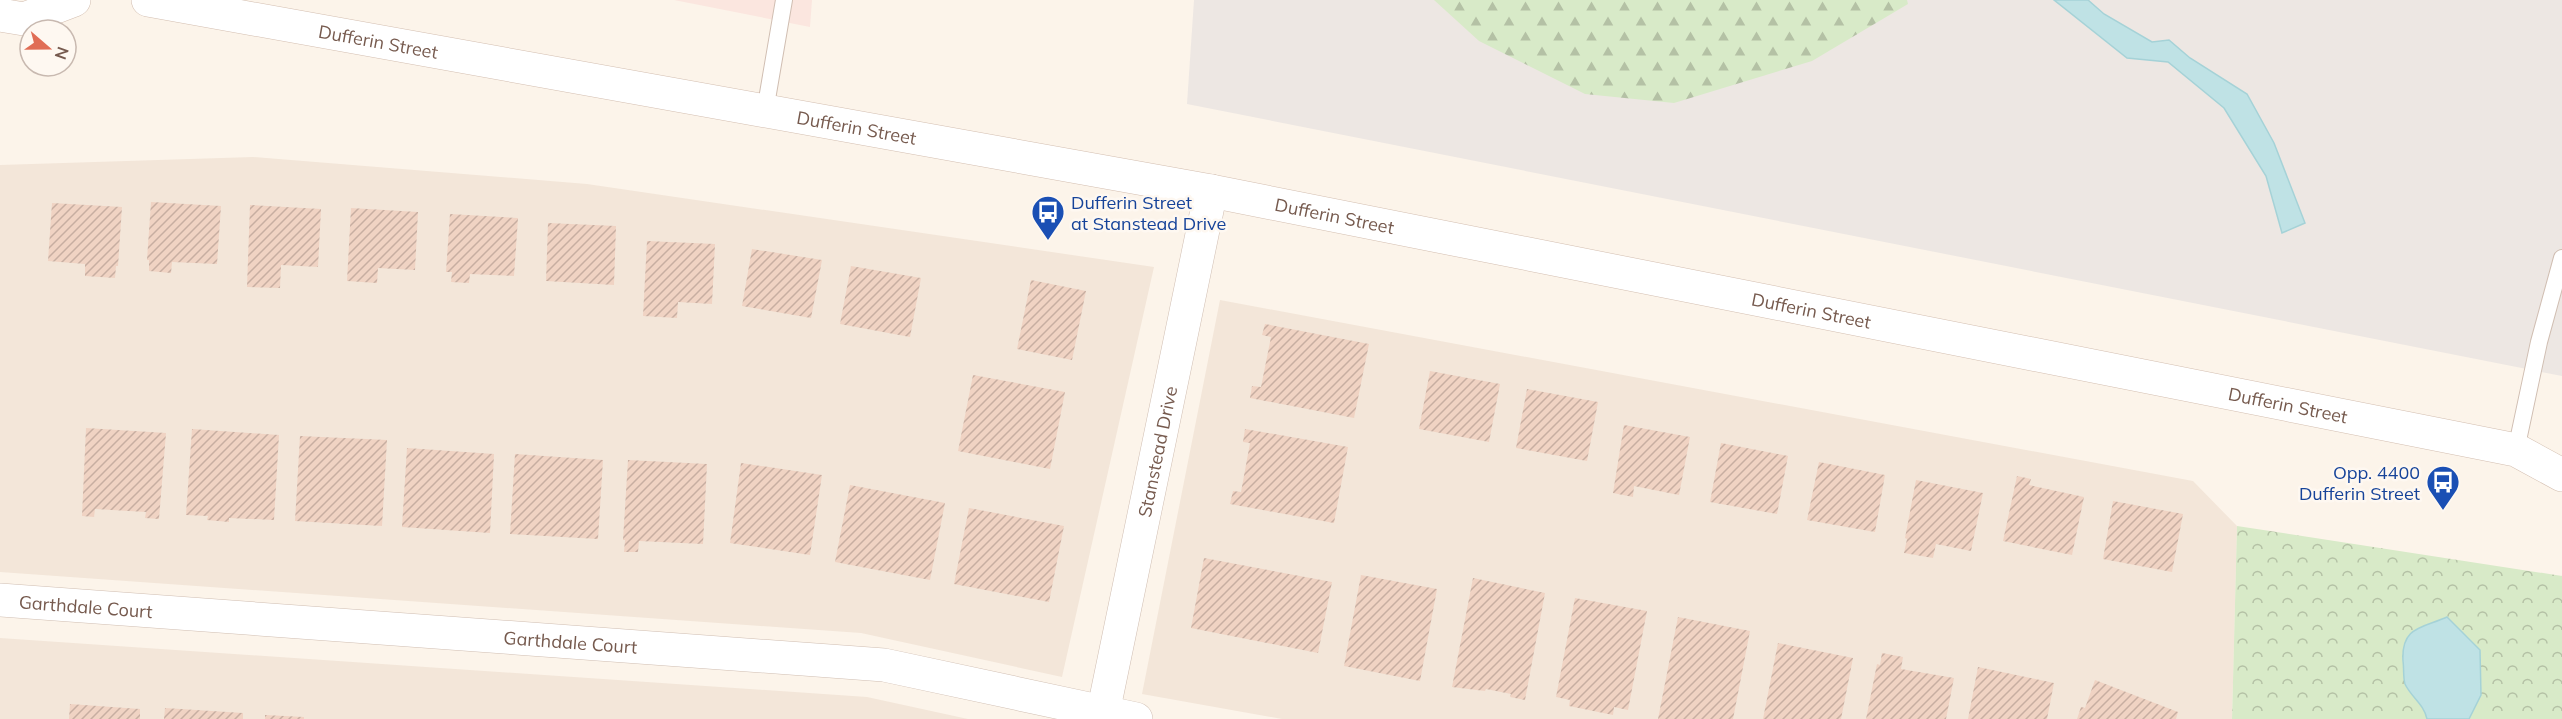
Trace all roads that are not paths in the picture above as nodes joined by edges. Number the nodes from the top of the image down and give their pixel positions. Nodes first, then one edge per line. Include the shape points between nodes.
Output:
1 (74, 0) edge
2 (148, 0) edge
3 (784, 0) edge
4 (0, 15) edge
5 (765, 111) junction
6 (1211, 191) junction
7 (2562, 258) edge
8 (2562, 445) edge
9 (2516, 450) junction
10 (2562, 475) edge
11 (0, 600) edge
12 (1103, 713) junction
13 (1136, 719) edge

1 - 4 main road via 24,19
2 - 5 main road, Dufferin Street
3 - 5 lane
5 - 6 main road, Dufferin Street
6 - 9 main road, Dufferin Street
6 - 12 main road, Stanstead Drive
7 - 9 lane
8 - 9 main road, Dufferin Street
9 - 10 main road, Dufferin Street
11 - 12 main road, Garthdale Court via 884,665
12 - 13 main road, Garthdale Court

